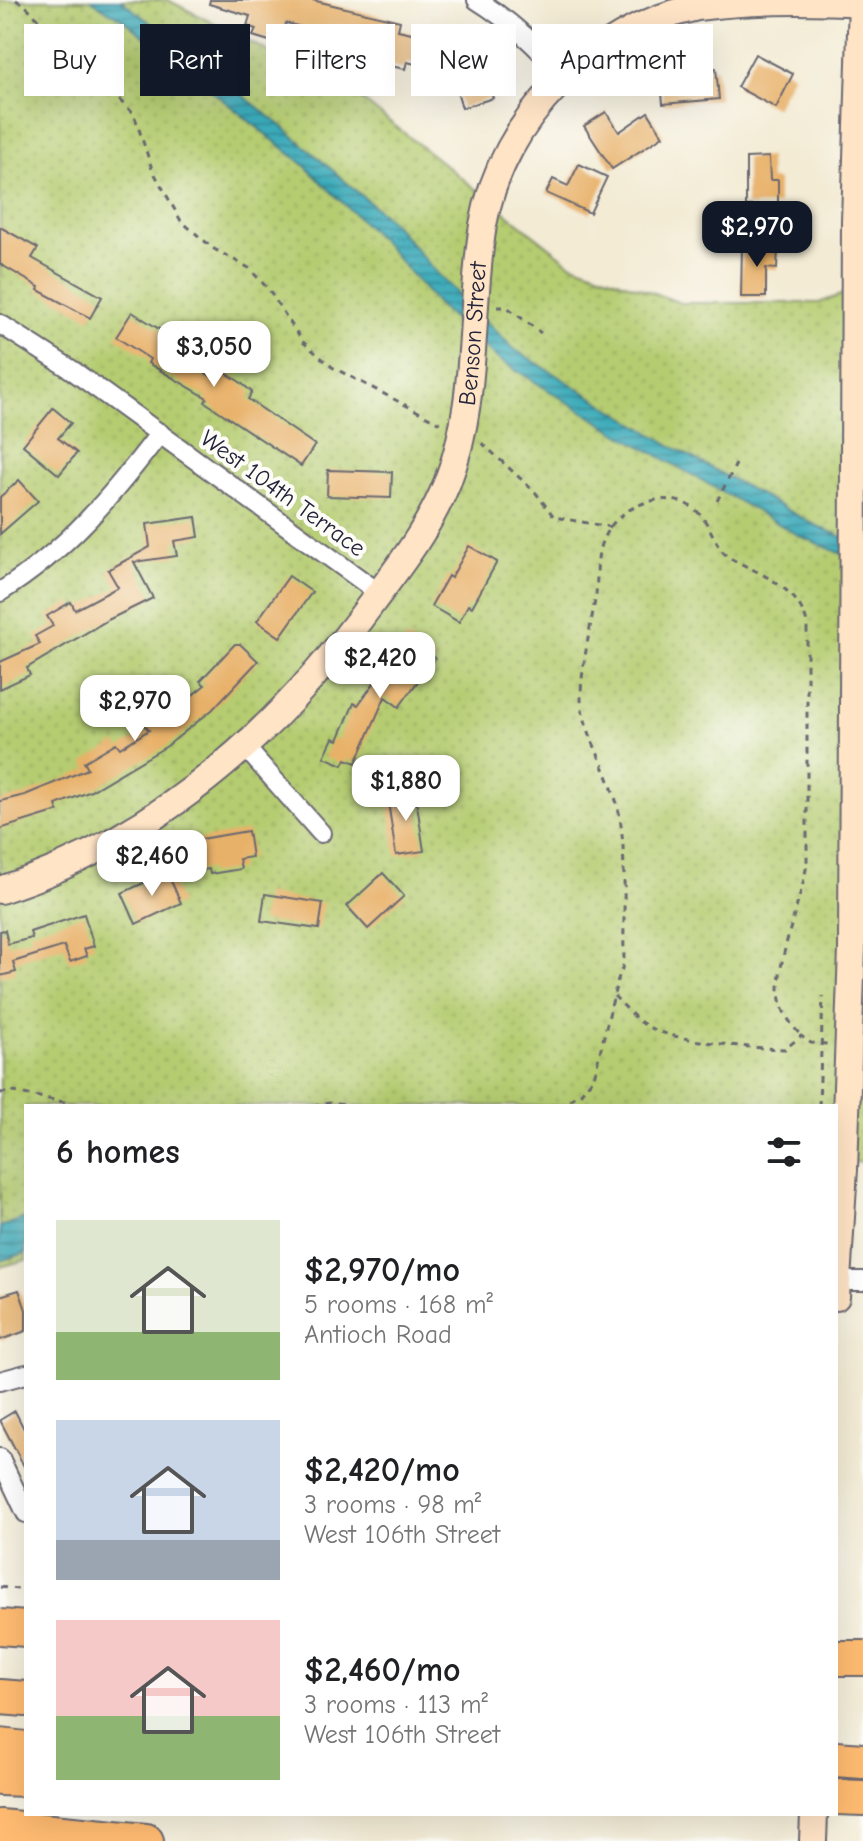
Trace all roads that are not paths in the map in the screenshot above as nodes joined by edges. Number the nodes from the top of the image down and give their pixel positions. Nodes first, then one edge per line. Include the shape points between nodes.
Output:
1 (477, 0) edge
2 (862, 1) edge
3 (646, 24) edge
4 (532, 41) edge
5 (547, 96) edge
6 (0, 324) edge
7 (160, 433) junction
8 (0, 592) edge
9 (379, 593) junction
10 (245, 747) junction
11 (321, 833) dead end
12 (0, 890) edge
13 (852, 950) junction
14 (863, 1086) edge
15 (843, 1285) edge
16 (24, 1375) edge
17 (0, 1381) edge
18 (0, 1458) edge
19 (24, 1509) edge
20 (0, 1626) edge
21 (24, 1630) edge
22 (838, 1658) edge
23 (863, 1658) edge
24 (0, 1697) edge
25 (24, 1699) edge
26 (0, 1746) edge
27 (24, 1749) edge
28 (838, 1759) edge
29 (863, 1761) edge
30 (0, 1778) edge
31 (24, 1779) edge
32 (838, 1797) edge
33 (863, 1798) edge
34 (814, 1816) edge
35 (0, 1827) edge
36 (146, 1841) edge
37 (813, 1841) edge

1 - 4 street
2 - 3 main road, Benson Street via 740,1 697,7
2 - 13 main road via 855,221
5 - 9 main road, Benson Street via 516,136 490,197 461,431 447,482 433,513
6 - 7 street, West 104th Terrace
7 - 8 street via 75,535
7 - 9 street, West 104th Terrace
9 - 10 main road, Benson Street via 295,699
10 - 11 street
10 - 12 main road, Benson Street via 157,815 56,869
13 - 14 main road, bridge
13 - 15 main road, bridge
16 - 17 street
18 - 19 street
20 - 21 highway, bridge
22 - 23 highway
24 - 25 highway
26 - 27 highway
28 - 29 highway
30 - 31 highway
32 - 33 highway
34 - 37 main road
35 - 36 highway

